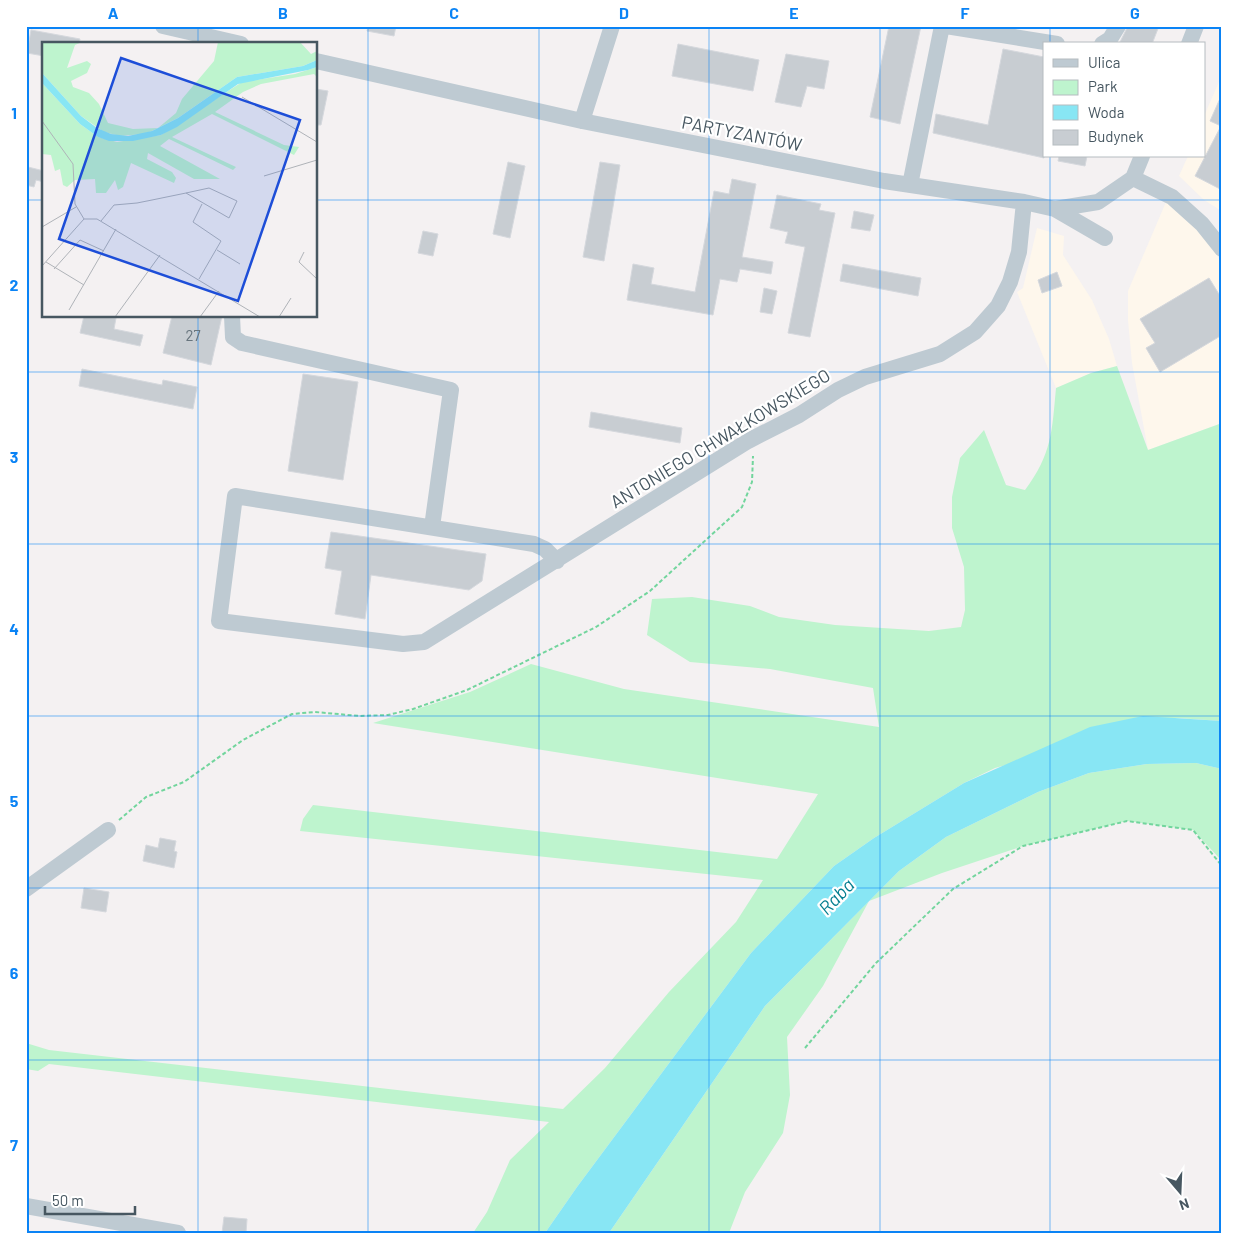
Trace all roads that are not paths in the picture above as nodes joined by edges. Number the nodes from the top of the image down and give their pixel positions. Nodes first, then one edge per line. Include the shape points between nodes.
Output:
1 (163, 26) edge
2 (612, 26) edge
3 (942, 26) edge
4 (946, 26) edge
5 (1118, 26) edge
6 (1196, 26) edge
7 (231, 42) edge
8 (1045, 42) edge
9 (1105, 42) edge
10 (1190, 42) edge
11 (318, 61) edge
12 (582, 121) junction
13 (1141, 158) edge
14 (1133, 178) junction
15 (910, 185) junction
16 (1024, 202) junction
17 (1055, 209) junction
18 (1216, 230) edge
19 (1105, 238) dead end
20 (1222, 249) edge
21 (232, 318) edge
22 (432, 527) junction
23 (558, 561) junction
24 (108, 830) road end
25 (26, 890) edge
26 (26, 1206) edge
27 (178, 1233) edge

1 - 7 street
2 - 12 street
3 - 15 street
4 - 8 street
5 - 9 street
6 - 10 street
11 - 12 street, PARTYZANTÓW
12 - 15 street, PARTYZANTÓW
13 - 14 street
14 - 17 street, PARTYZANTÓW via 1098,202
14 - 18 street via 1172,197 1202,224
15 - 16 street, PARTYZANTÓW
16 - 17 street, PARTYZANTÓW
16 - 23 street, ANTONIEGO CHWAŁKOWSKIEGO via 1019,252 1010,282 998,306 975,332 940,354 865,377 838,390 799,415 748,441
17 - 19 street
18 - 20 street
21 - 22 street via 233,337 242,343 451,390
22 - 23 street via 534,544
22 - 23 street, ANTONIEGO CHWAŁKOWSKIEGO via 235,496 219,621 403,644 424,642
24 - 25 street
26 - 27 street

